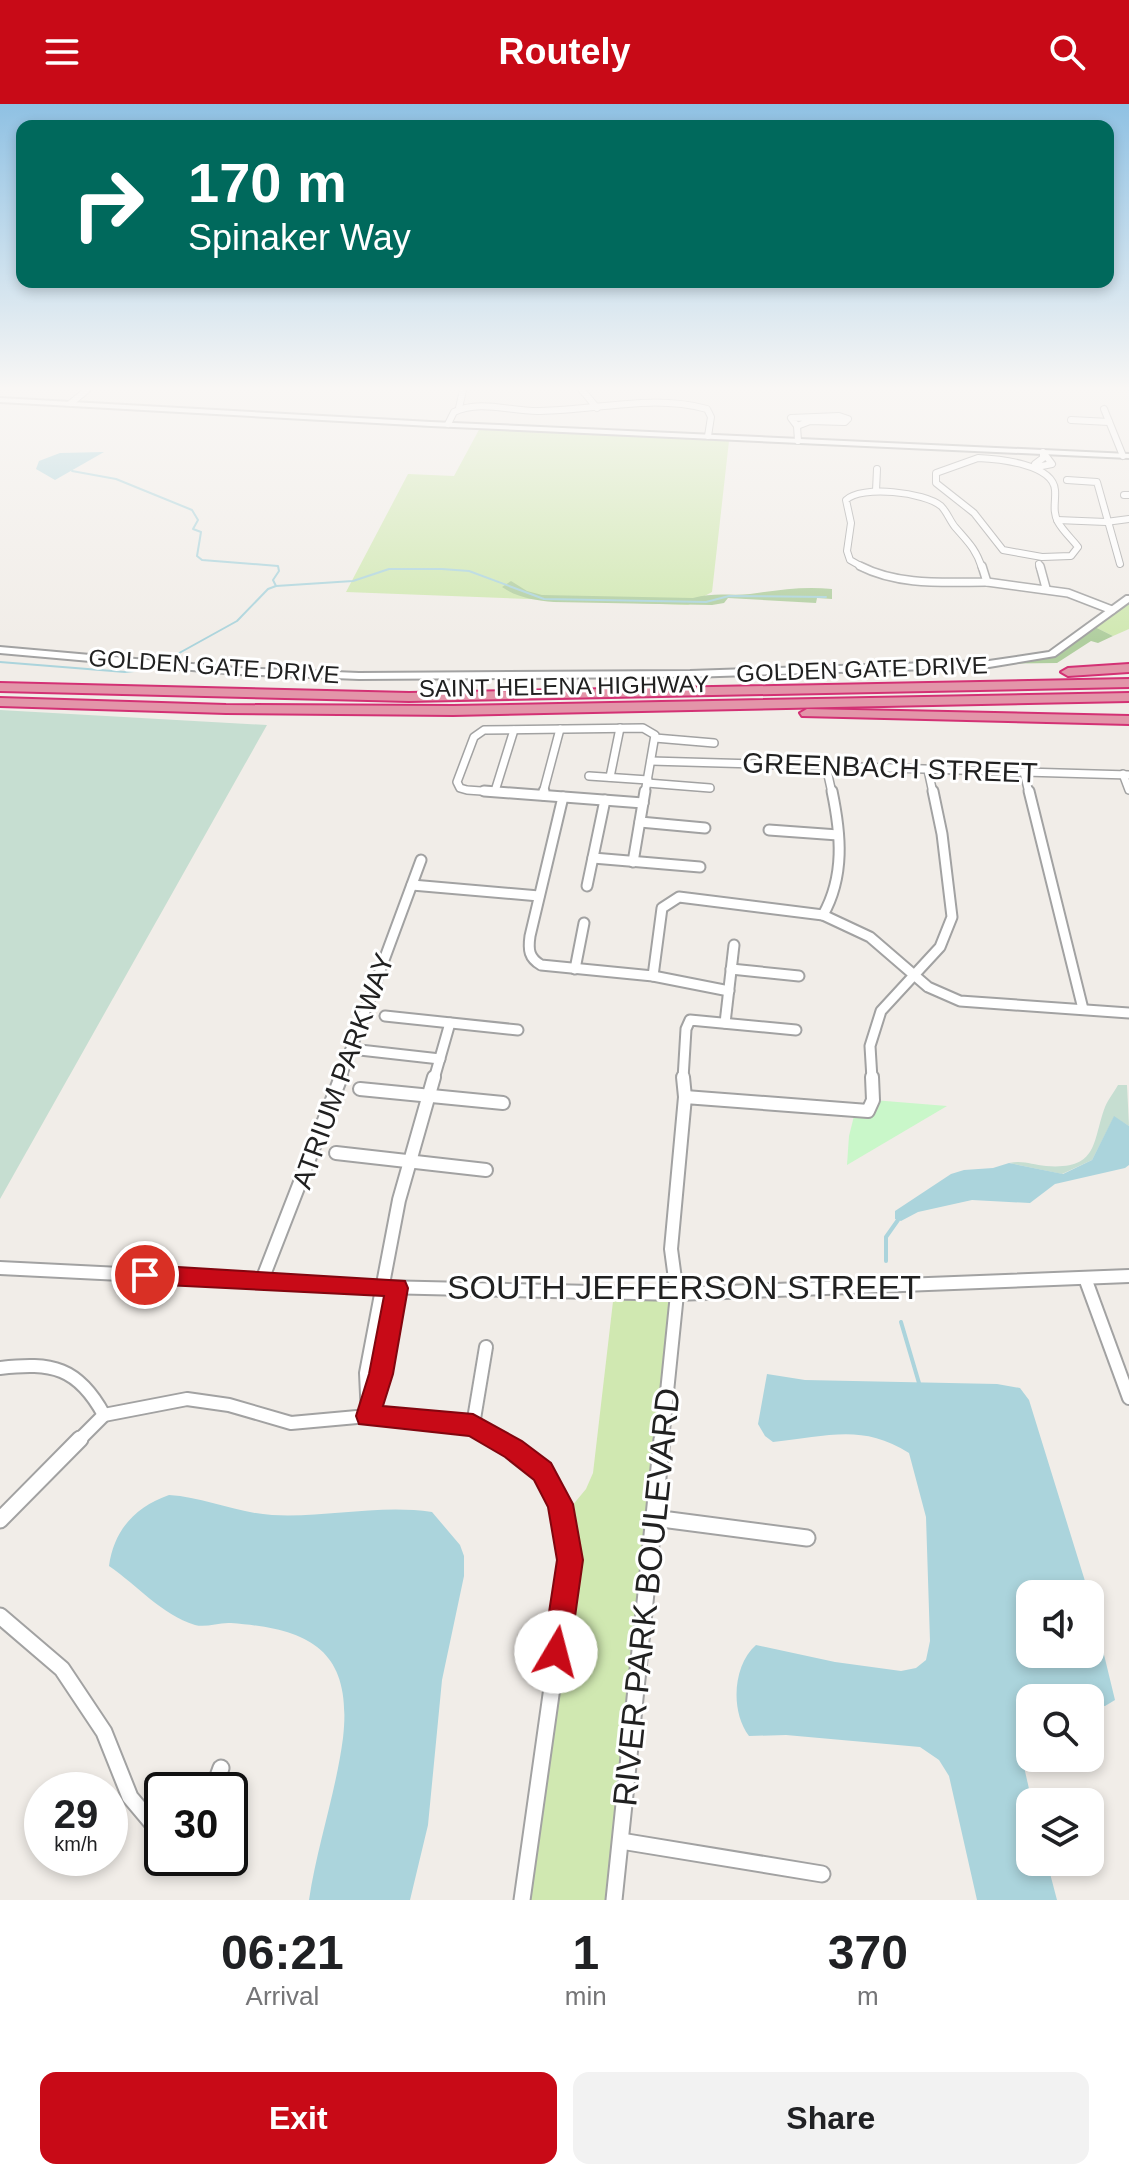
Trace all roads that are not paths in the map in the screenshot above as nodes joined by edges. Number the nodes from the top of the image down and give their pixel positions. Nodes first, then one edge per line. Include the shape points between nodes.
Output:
1 (877, 474) edge
2 (936, 474) edge
3 (1047, 474) edge
4 (1067, 480) dead end
5 (876, 491) junction
6 (1129, 519) edge
7 (1057, 520) junction
8 (1106, 522) junction
9 (1039, 564) dead end
10 (1120, 564) dead end
11 (987, 582) junction
12 (1046, 588) junction
13 (1129, 598) edge
14 (1112, 610) junction
15 (0, 650) edge
16 (1129, 668) edge
17 (1129, 683) edge
18 (0, 687) edge
19 (625, 693) junction
20 (1129, 697) edge
21 (0, 702) edge
22 (608, 708) junction
23 (1129, 720) edge
24 (620, 728) junction
25 (560, 729) junction
26 (514, 730) junction
27 (655, 738) junction
28 (714, 743) dead end
29 (651, 761) junction
30 (826, 766) junction
31 (928, 770) junction
32 (1024, 772) junction
33 (1126, 774) edge
34 (589, 776) dead end
35 (610, 777) junction
36 (647, 782) junction
37 (710, 788) dead end
38 (1129, 790) edge
39 (495, 791) junction
40 (543, 795) junction
41 (563, 797) junction
42 (605, 800) junction
43 (644, 803) junction
44 (640, 822) junction
45 (705, 828) dead end
46 (769, 830) dead end
47 (838, 835) junction
48 (593, 858) junction
49 (421, 860) dead end
50 (633, 862) junction
51 (700, 867) dead end
52 (412, 885) junction
53 (587, 886) dead end
54 (539, 896) junction
55 (823, 915) junction
56 (584, 923) dead end
57 (734, 945) dead end
58 (575, 969) junction
59 (731, 969) junction
60 (653, 976) junction
61 (799, 976) dead end
62 (914, 976) junction
63 (729, 991) junction
64 (1083, 1009) junction
65 (1129, 1013) edge
66 (385, 1016) dead end
67 (450, 1023) junction
68 (725, 1023) junction
69 (518, 1030) dead end
70 (796, 1030) dead end
71 (351, 1049) junction
72 (440, 1059) junction
73 (360, 1089) dead end
74 (429, 1096) junction
75 (685, 1097) junction
76 (503, 1103) dead end
77 (336, 1153) dead end
78 (408, 1161) junction
79 (486, 1170) dead end
80 (0, 1268) edge
81 (1129, 1276) edge
82 (1085, 1278) junction
83 (262, 1280) junction
84 (389, 1287) junction
85 (677, 1294) junction
86 (486, 1347) dead end
87 (0, 1368) edge
88 (1129, 1398) edge
89 (104, 1415) junction
90 (368, 1416) junction
91 (473, 1425) junction
92 (654, 1518) junction
93 (0, 1520) edge
94 (807, 1538) dead end
95 (0, 1616) edge
96 (221, 1768) dead end
97 (220, 1772) edge
98 (144, 1816) edge
99 (621, 1841) junction
100 (822, 1874) dead end
101 (522, 1900) edge
102 (614, 1900) edge

1 - 5 street
2 - 7 street via 936,483 974,513 1012,554 1071,556 1078,547
3 - 7 street via 1056,485
4 - 8 street via 1097,482
5 - 11 street via 923,497 941,506 976,548
5 - 11 street via 853,493 846,500 850,560 876,573
6 - 8 street
7 - 8 street
8 - 10 street
9 - 12 street
11 - 12 street
12 - 14 street
13 - 14 street, GOLDEN GATE DRIVE
14 - 15 street, GOLDEN GATE DRIVE via 1052,654 976,665 359,676
16 - 19 highway
17 - 19 highway, SAINT HELENA HIGHWAY
18 - 19 highway, SAINT HELENA HIGHWAY via 352,696
20 - 22 highway, SAINT HELENA HIGHWAY
21 - 22 highway, SAINT HELENA HIGHWAY via 293,710
22 - 23 highway
24 - 25 street
24 - 27 street via 643,728
24 - 35 street
25 - 26 street
25 - 40 street
26 - 39 street
26 - 39 street via 484,730 474,737 457,782 467,790
27 - 28 street
27 - 29 street
29 - 30 street, GREENBACH STREET
29 - 36 street
30 - 31 street, GREENBACH STREET
30 - 47 street
31 - 32 street, GREENBACH STREET
31 - 62 street via 952,917 940,947
32 - 33 street, GREENBACH STREET
32 - 64 street
33 - 38 street
34 - 35 street
35 - 36 street
36 - 37 street
36 - 43 street
39 - 40 street
40 - 41 street
41 - 42 street
41 - 54 street
42 - 43 street
42 - 48 street
43 - 44 street
44 - 45 street
44 - 50 street
46 - 47 street
47 - 55 street via 838,886
48 - 50 street
48 - 53 street
49 - 52 street, ATRIUM PARKWAY
50 - 51 street
52 - 54 street
52 - 71 street, ATRIUM PARKWAY
54 - 58 street via 527,949 532,960
55 - 60 street via 679,897 662,908
55 - 62 street via 870,937
56 - 58 street
57 - 59 street
58 - 60 street
59 - 61 street
59 - 63 street
60 - 63 street
62 - 64 street via 960,1001
62 - 75 street via 881,1011 870,1046 873,1100 868,1111
63 - 68 street
64 - 65 street
66 - 67 street
67 - 69 street
67 - 72 street
68 - 70 street
68 - 75 street, RIVER PARK BOULEVARD via 690,1020
71 - 72 street
71 - 83 street, ATRIUM PARKWAY
72 - 74 street
73 - 74 street
74 - 76 street
74 - 78 street
75 - 85 street, RIVER PARK BOULEVARD via 671,1249
77 - 78 street
78 - 79 street
78 - 84 street
80 - 83 street, SOUTH JEFFERSON STREET
81 - 82 street, SOUTH JEFFERSON STREET
82 - 85 street, SOUTH JEFFERSON STREET
82 - 88 street
83 - 84 street, SOUTH JEFFERSON STREET
84 - 85 street, SOUTH JEFFERSON STREET
84 - 90 street via 381,1374
85 - 92 street, RIVER PARK BOULEVARD
86 - 91 street
87 - 89 street via 77,1376
89 - 90 street via 187,1399 291,1423
89 - 93 street
90 - 91 street
91 - 101 street via 542,1471 560,1504 570,1560
92 - 94 street
92 - 99 street, RIVER PARK BOULEVARD
95 - 98 street via 62,1669 104,1732 130,1797
96 - 97 street
99 - 100 street
99 - 102 street, RIVER PARK BOULEVARD

